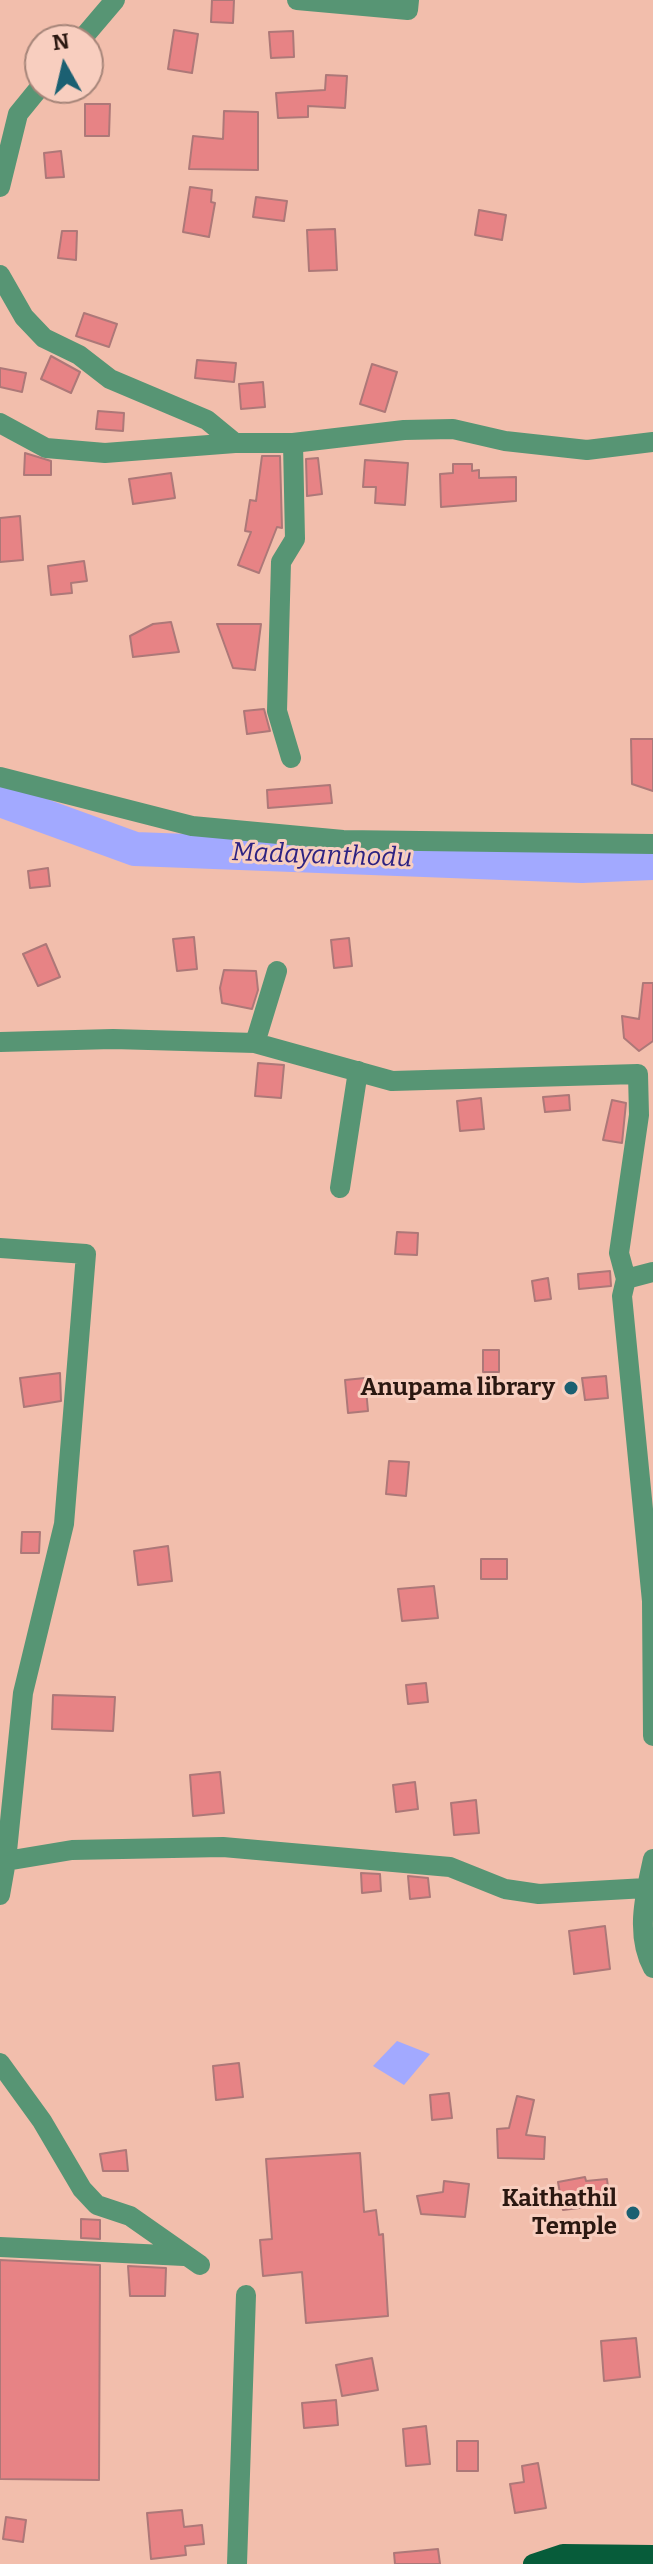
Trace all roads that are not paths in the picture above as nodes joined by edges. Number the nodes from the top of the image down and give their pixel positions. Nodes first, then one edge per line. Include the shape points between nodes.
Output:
1 (115, 0) edge
2 (297, 0) edge
3 (409, 0) edge
4 (95, 24) edge
5 (26, 104) edge
6 (0, 187) edge
7 (0, 275) edge
8 (0, 423) edge
9 (653, 442) edge
10 (235, 443) junction
11 (293, 443) junction
12 (291, 758) dead end
13 (0, 777) edge
14 (653, 844) edge
15 (277, 971) dead end
16 (0, 1042) edge
17 (255, 1043) junction
18 (358, 1071) junction
19 (340, 1188) dead end
20 (0, 1248) edge
21 (653, 1272) edge
22 (626, 1279) junction
23 (653, 1736) edge
24 (653, 1859) edge
25 (6, 1861) junction
26 (646, 1888) junction
27 (0, 1895) edge
28 (653, 1968) edge
29 (0, 2063) edge
30 (0, 2247) edge
31 (246, 2295) dead end
32 (653, 2555) edge
33 (237, 2564) edge
34 (533, 2564) edge

1 - 4 street
2 - 3 street via 408,10
5 - 6 street via 18,114
7 - 10 street via 24,317 44,338 79,355 110,379 207,420
8 - 10 street via 46,448 105,453
9 - 11 street via 587,450 453,429
10 - 11 street
11 - 12 street via 295,539 281,562 277,711
13 - 14 street via 192,826 343,840
15 - 17 street
16 - 17 street
17 - 18 street
18 - 19 street
18 - 22 street via 392,1081 638,1074 639,1115 619,1253
20 - 25 street via 86,1254 64,1524 23,1693
21 - 22 street
22 - 23 street via 622,1296 652,1601
24 - 26 street
25 - 26 street via 72,1850 223,1847 450,1867 505,1889 539,1894
25 - 27 street
26 - 28 street via 642,1948
29 - 30 street via 97,2205 130,2216 194,2261
31 - 33 street
32 - 34 main road via 563,2554

